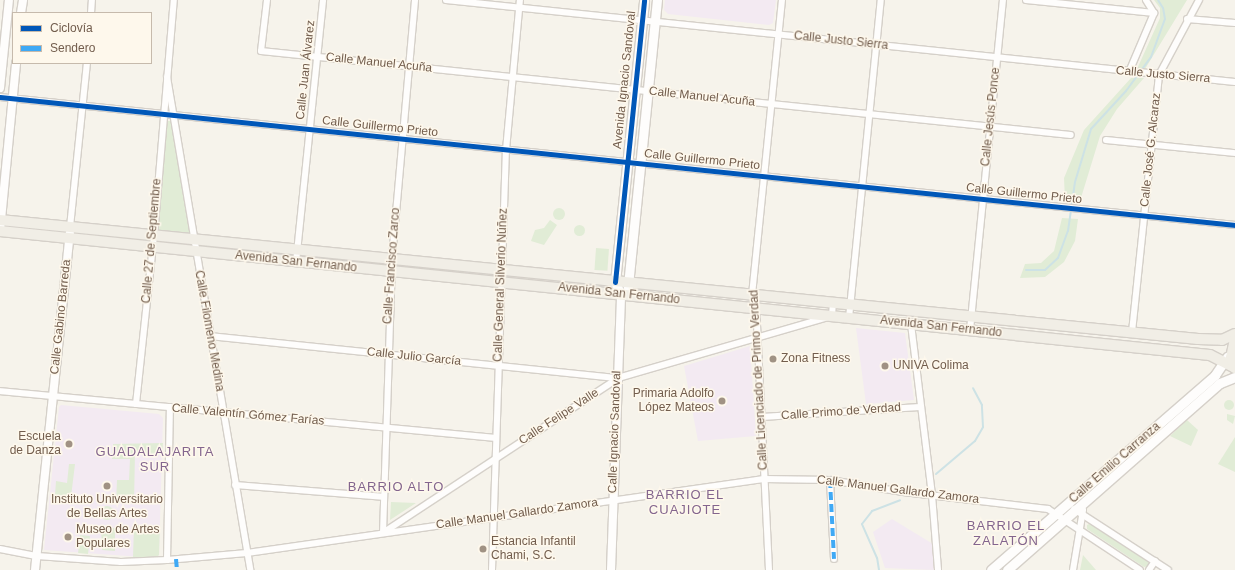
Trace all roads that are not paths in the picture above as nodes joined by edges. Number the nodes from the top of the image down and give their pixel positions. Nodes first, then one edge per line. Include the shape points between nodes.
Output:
1 (9, 0) edge
2 (23, 0) edge
3 (92, 0) edge
4 (174, 0) edge
5 (267, 0) edge
6 (323, 0) edge
7 (415, 0) edge
8 (446, 0) edge
9 (520, 0) edge
10 (644, 0) edge
11 (657, 0) edge
12 (782, 0) edge
13 (881, 0) edge
14 (1003, 0) edge
15 (1026, 0) edge
16 (1146, 0) edge
17 (1199, 0) edge
18 (519, 8) junction
19 (21, 12) edge
20 (91, 12) edge
21 (1154, 13) junction
22 (1187, 19) junction
23 (641, 20) junction
24 (655, 22) junction
25 (1235, 23) edge
26 (779, 35) junction
27 (876, 45) junction
28 (317, 56) junction
29 (997, 58) junction
30 (16, 64) edge
31 (87, 64) edge
32 (409, 66) junction
33 (1131, 72) junction
34 (1159, 75) junction
35 (167, 77) junction
36 (513, 77) junction
37 (1235, 82) edge
38 (0, 88) edge
39 (634, 90) junction
40 (648, 91) junction
41 (0, 96) edge
42 (13, 98) junction
43 (772, 104) junction
44 (83, 105) junction
45 (163, 114) junction
46 (869, 114) junction
47 (173, 115) junction
48 (990, 127) junction
49 (310, 129) junction
50 (1071, 135) dead end
51 (402, 139) junction
52 (1106, 140) dead end
53 (1153, 145) junction
54 (506, 150) junction
55 (1235, 153) edge
56 (627, 163) junction
57 (640, 164) junction
58 (764, 177) junction
59 (862, 187) junction
60 (983, 200) junction
61 (1144, 216) junction
62 (0, 225) edge
63 (1235, 225) edge
64 (70, 227) junction
65 (154, 236) junction
66 (69, 238) junction
67 (194, 241) junction
68 (152, 247) junction
69 (298, 250) junction
70 (196, 252) junction
71 (392, 258) junction
72 (296, 262) junction
73 (500, 270) junction
74 (391, 271) junction
75 (500, 282) junction
76 (615, 282) junction
77 (628, 283) junction
78 (624, 295) junction
79 (752, 295) junction
80 (833, 303) junction
81 (850, 305) junction
82 (756, 308) junction
83 (832, 316) junction
84 (972, 317) junction
85 (849, 318) junction
86 (911, 324) junction
87 (1081, 328) junction
88 (970, 330) junction
89 (1132, 332) junction
90 (1235, 334) edge
91 (210, 336) junction
92 (758, 338) junction
93 (1081, 342) junction
94 (1233, 344) edge
95 (387, 354) junction
96 (1225, 361) junction
97 (498, 366) junction
98 (1235, 371) edge
99 (618, 378) junction
100 (0, 391) edge
101 (53, 396) junction
102 (136, 404) junction
103 (921, 406) junction
104 (170, 407) junction
105 (224, 412) junction
106 (761, 417) junction
107 (385, 428) junction
108 (496, 438) junction
109 (496, 458) junction
110 (764, 479) junction
111 (830, 480) junction
112 (236, 485) junction
113 (932, 495) junction
114 (383, 497) junction
115 (613, 500) junction
116 (1064, 507) junction
117 (1081, 509) junction
118 (1057, 514) junction
119 (494, 518) junction
120 (1065, 520) junction
121 (1079, 529) junction
122 (383, 532) junction
123 (0, 549) edge
124 (247, 553) junction
125 (37, 556) junction
126 (834, 559) dead end
127 (167, 560) junction
128 (1155, 561) junction
129 (121, 562) junction
130 (35, 570) edge
131 (120, 570) edge
132 (250, 570) edge
133 (492, 570) edge
134 (611, 570) edge
135 (769, 570) edge
136 (938, 570) edge
137 (991, 570) edge
138 (1007, 570) edge
139 (1073, 570) edge
140 (1140, 570) edge
141 (1149, 570) edge
142 (1168, 570) edge

1 - 38 street
2 - 19 street
3 - 20 street
4 - 35 street, Calle 27 de Septiembre
5 - 28 street, Calle Manuel Acuña via 260,50
6 - 28 street, Calle Juan Álvarez
7 - 32 street, Calle Francisco Zarco
8 - 18 street, Calle Justo Sierra
9 - 18 street, Calle General Silverio Núñez
10 - 23 main road, Avenida Ignacio Sandoval
11 - 24 main road, Avenida Ignacio Sandoval
12 - 26 street, Calle Licenciado de Primo Verdad
13 - 27 street
14 - 29 street, Calle Jesús Ponce
15 - 21 street
16 - 21 street
17 - 22 street, Calle José G. Alcaraz
18 - 23 street, Calle Justo Sierra
18 - 36 street, Calle General Silverio Núñez
21 - 33 street
22 - 25 street
22 - 34 street, Calle José G. Alcaraz
23 - 24 street, Calle Justo Sierra
23 - 39 main road, Avenida Ignacio Sandoval
24 - 26 street, Calle Justo Sierra
24 - 40 main road, Avenida Ignacio Sandoval
26 - 27 street, Calle Justo Sierra
26 - 43 street, Calle Licenciado de Primo Verdad
27 - 29 street, Calle Justo Sierra
27 - 46 street
28 - 32 street, Calle Manuel Acuña
28 - 49 street, Calle Juan Álvarez
29 - 33 street, Calle Justo Sierra
29 - 48 street, Calle Jesús Ponce
30 - 42 street
31 - 44 street, Calle Gabino Barreda
32 - 36 street, Calle Manuel Acuña
32 - 51 street, Calle Francisco Zarco
33 - 34 street, Calle Justo Sierra
34 - 37 street, Calle Justo Sierra
34 - 53 street, Calle José G. Alcaraz
35 - 45 street, Calle 27 de Septiembre
35 - 47 street, Calle 27 de Septiembre
36 - 39 street, Calle Manuel Acuña
36 - 54 street, Calle General Silverio Núñez
39 - 40 street, Calle Manuel Acuña
39 - 56 main road, Avenida Ignacio Sandoval
40 - 43 street, Calle Manuel Acuña
40 - 57 main road, Avenida Ignacio Sandoval
41 - 42 street, Calle Guillermo Prieto
42 - 44 street, Calle Guillermo Prieto
42 - 62 street
43 - 46 street, Calle Manuel Acuña
43 - 58 street, Calle Licenciado de Primo Verdad
44 - 45 street, Calle Guillermo Prieto
44 - 64 street, Calle Gabino Barreda
45 - 47 street, Calle Guillermo Prieto
45 - 65 street, Calle 27 de Septiembre
46 - 48 street, Calle Manuel Acuña
46 - 59 street
47 - 49 street, Calle Guillermo Prieto
47 - 67 street, Calle Filomeno Medina
48 - 50 street, Calle Manuel Acuña
48 - 60 street, Calle Jesús Ponce
49 - 51 street, Calle Guillermo Prieto
49 - 69 street, Calle Juan Álvarez
51 - 54 street, Calle Guillermo Prieto
51 - 71 street, Calle Francisco Zarco
52 - 53 street
53 - 55 street
53 - 61 street, Calle José G. Alcaraz
54 - 56 street, Calle Guillermo Prieto
54 - 73 street, Calle General Silverio Núñez
56 - 57 street, Calle Guillermo Prieto
56 - 76 main road, Avenida Ignacio Sandoval
57 - 58 street, Calle Guillermo Prieto
57 - 77 main road, Avenida Ignacio Sandoval
58 - 59 street, Calle Guillermo Prieto
58 - 79 street, Calle Licenciado de Primo Verdad
59 - 60 street, Calle Guillermo Prieto
59 - 81 street
60 - 61 street, Calle Guillermo Prieto
60 - 84 street, Calle Jesús Ponce
61 - 63 street, Calle Guillermo Prieto
61 - 89 street, Calle José G. Alcaraz
62 - 64 main road, Avenida San Fernando
62 - 66 main road, Avenida San Fernando
64 - 65 main road, Avenida San Fernando
64 - 66 street, Calle Gabino Barreda
65 - 67 main road, Avenida San Fernando
65 - 68 street, Calle 27 de Septiembre
66 - 68 main road, Avenida San Fernando
66 - 101 street, Calle Gabino Barreda
67 - 69 main road, Avenida San Fernando
67 - 70 street, Calle Filomeno Medina
68 - 70 main road, Avenida San Fernando
68 - 102 street, Calle 27 de Septiembre
69 - 71 main road, Avenida San Fernando
69 - 72 street, Calle Juan Álvarez
70 - 72 main road, Avenida San Fernando
70 - 91 street, Calle Filomeno Medina
71 - 73 main road, Avenida San Fernando
71 - 74 street, Calle Francisco Zarco
72 - 74 main road, Avenida San Fernando
73 - 75 street, Calle General Silverio Núñez
73 - 76 main road, Avenida San Fernando
74 - 75 main road, Avenida San Fernando
74 - 95 street, Calle Francisco Zarco
75 - 78 main road, Avenida San Fernando
75 - 97 street, Calle General Silverio Núñez
76 - 77 main road, Avenida San Fernando
76 - 78 main road
77 - 78 main road, Avenida Ignacio Sandoval
77 - 79 main road, Avenida San Fernando
78 - 82 main road, Avenida San Fernando
78 - 99 street, Calle Ignacio Sandoval
79 - 80 main road, Avenida San Fernando
79 - 82 street, Calle Licenciado de Primo Verdad
80 - 81 main road, Avenida San Fernando
80 - 83 street
81 - 84 main road, Avenida San Fernando
81 - 85 street
82 - 83 main road, Avenida San Fernando
82 - 92 street, Calle Licenciado de Primo Verdad
83 - 85 main road, Avenida San Fernando
83 - 92 street, Calle Felipe Valle
84 - 87 main road, Avenida San Fernando
84 - 88 street, Calle Jesús Ponce
85 - 86 main road, Avenida San Fernando
86 - 88 main road, Avenida San Fernando
86 - 103 street
87 - 89 main road, Avenida San Fernando
87 - 93 main road
88 - 93 main road, Avenida San Fernando
89 - 90 main road, Avenida San Fernando via 1212,340
91 - 95 street, Calle Julio García
91 - 105 street, Calle Filomeno Medina
92 - 99 street, Calle Felipe Valle
92 - 106 street, Calle Licenciado de Primo Verdad
93 - 96 main road, Avenida San Fernando via 1210,355
94 - 96 main road, Calle Emilio Carranza
94 - 98 main road
95 - 97 street, Calle Julio García
95 - 107 street, Calle Francisco Zarco
96 - 98 main road, Avenida San Fernando
96 - 116 main road, Calle Emilio Carranza via 1216,375
97 - 99 street, Calle Julio García
97 - 108 street, Calle General Silverio Núñez
98 - 117 main road, Calle Emilio Carranza
99 - 109 street, Calle Felipe Valle
99 - 115 street, Calle Ignacio Sandoval
100 - 101 street, Calle Valentín Gómez Farías
101 - 102 street, Calle Valentín Gómez Farías
101 - 125 street, Calle Gabino Barreda
102 - 104 street, Calle Valentín Gómez Farías
103 - 106 street, Calle Primo de Verdad
103 - 113 street
104 - 105 street, Calle Valentín Gómez Farías
104 - 127 street
105 - 107 street, Calle Valentín Gómez Farías
105 - 112 street, Calle Filomeno Medina
106 - 110 street, Calle Licenciado de Primo Verdad
107 - 108 street, Calle Valentín Gómez Farías
107 - 114 street, Calle Francisco Zarco
108 - 109 street, Calle General Silverio Núñez
109 - 119 street, Calle General Silverio Núñez
109 - 122 street, Calle Felipe Valle
110 - 111 street, Calle Manuel Gallardo Zamora
110 - 115 street, Calle Manuel Gallardo Zamora
110 - 135 street, Calle Licenciado de Primo Verdad
111 - 113 street, Calle Manuel Gallardo Zamora
111 - 126 street
112 - 114 street
112 - 124 street, Calle Filomeno Medina
113 - 118 street, Calle Manuel Gallardo Zamora via 1048,509
113 - 136 street
114 - 122 street, Calle Francisco Zarco
115 - 119 street, Calle Manuel Gallardo Zamora
115 - 134 street, Calle Ignacio Sandoval
116 - 117 street
116 - 118 main road, Calle Emilio Carranza
117 - 120 main road, Calle Emilio Carranza
117 - 121 street
117 - 128 street
118 - 120 street, Calle Manuel Gallardo Zamora
118 - 137 main road, Calle Emilio Carranza
119 - 122 street, Calle Manuel Gallardo Zamora
119 - 133 street, Calle General Silverio Núñez
120 - 121 street, Calle Manuel Gallardo Zamora
120 - 138 main road, Calle Emilio Carranza
121 - 139 street
121 - 140 street, Calle Manuel Gallardo Zamora
122 - 124 street, Calle Manuel Gallardo Zamora
123 - 125 street, Calle Manuel Gallardo Zamora
124 - 127 street, Calle Manuel Gallardo Zamora
124 - 132 street, Calle Filomeno Medina
125 - 129 street, Calle Manuel Gallardo Zamora
125 - 130 street, Calle Gabino Barreda
127 - 129 street, Calle Manuel Gallardo Zamora
128 - 141 street
128 - 142 street
129 - 131 street

